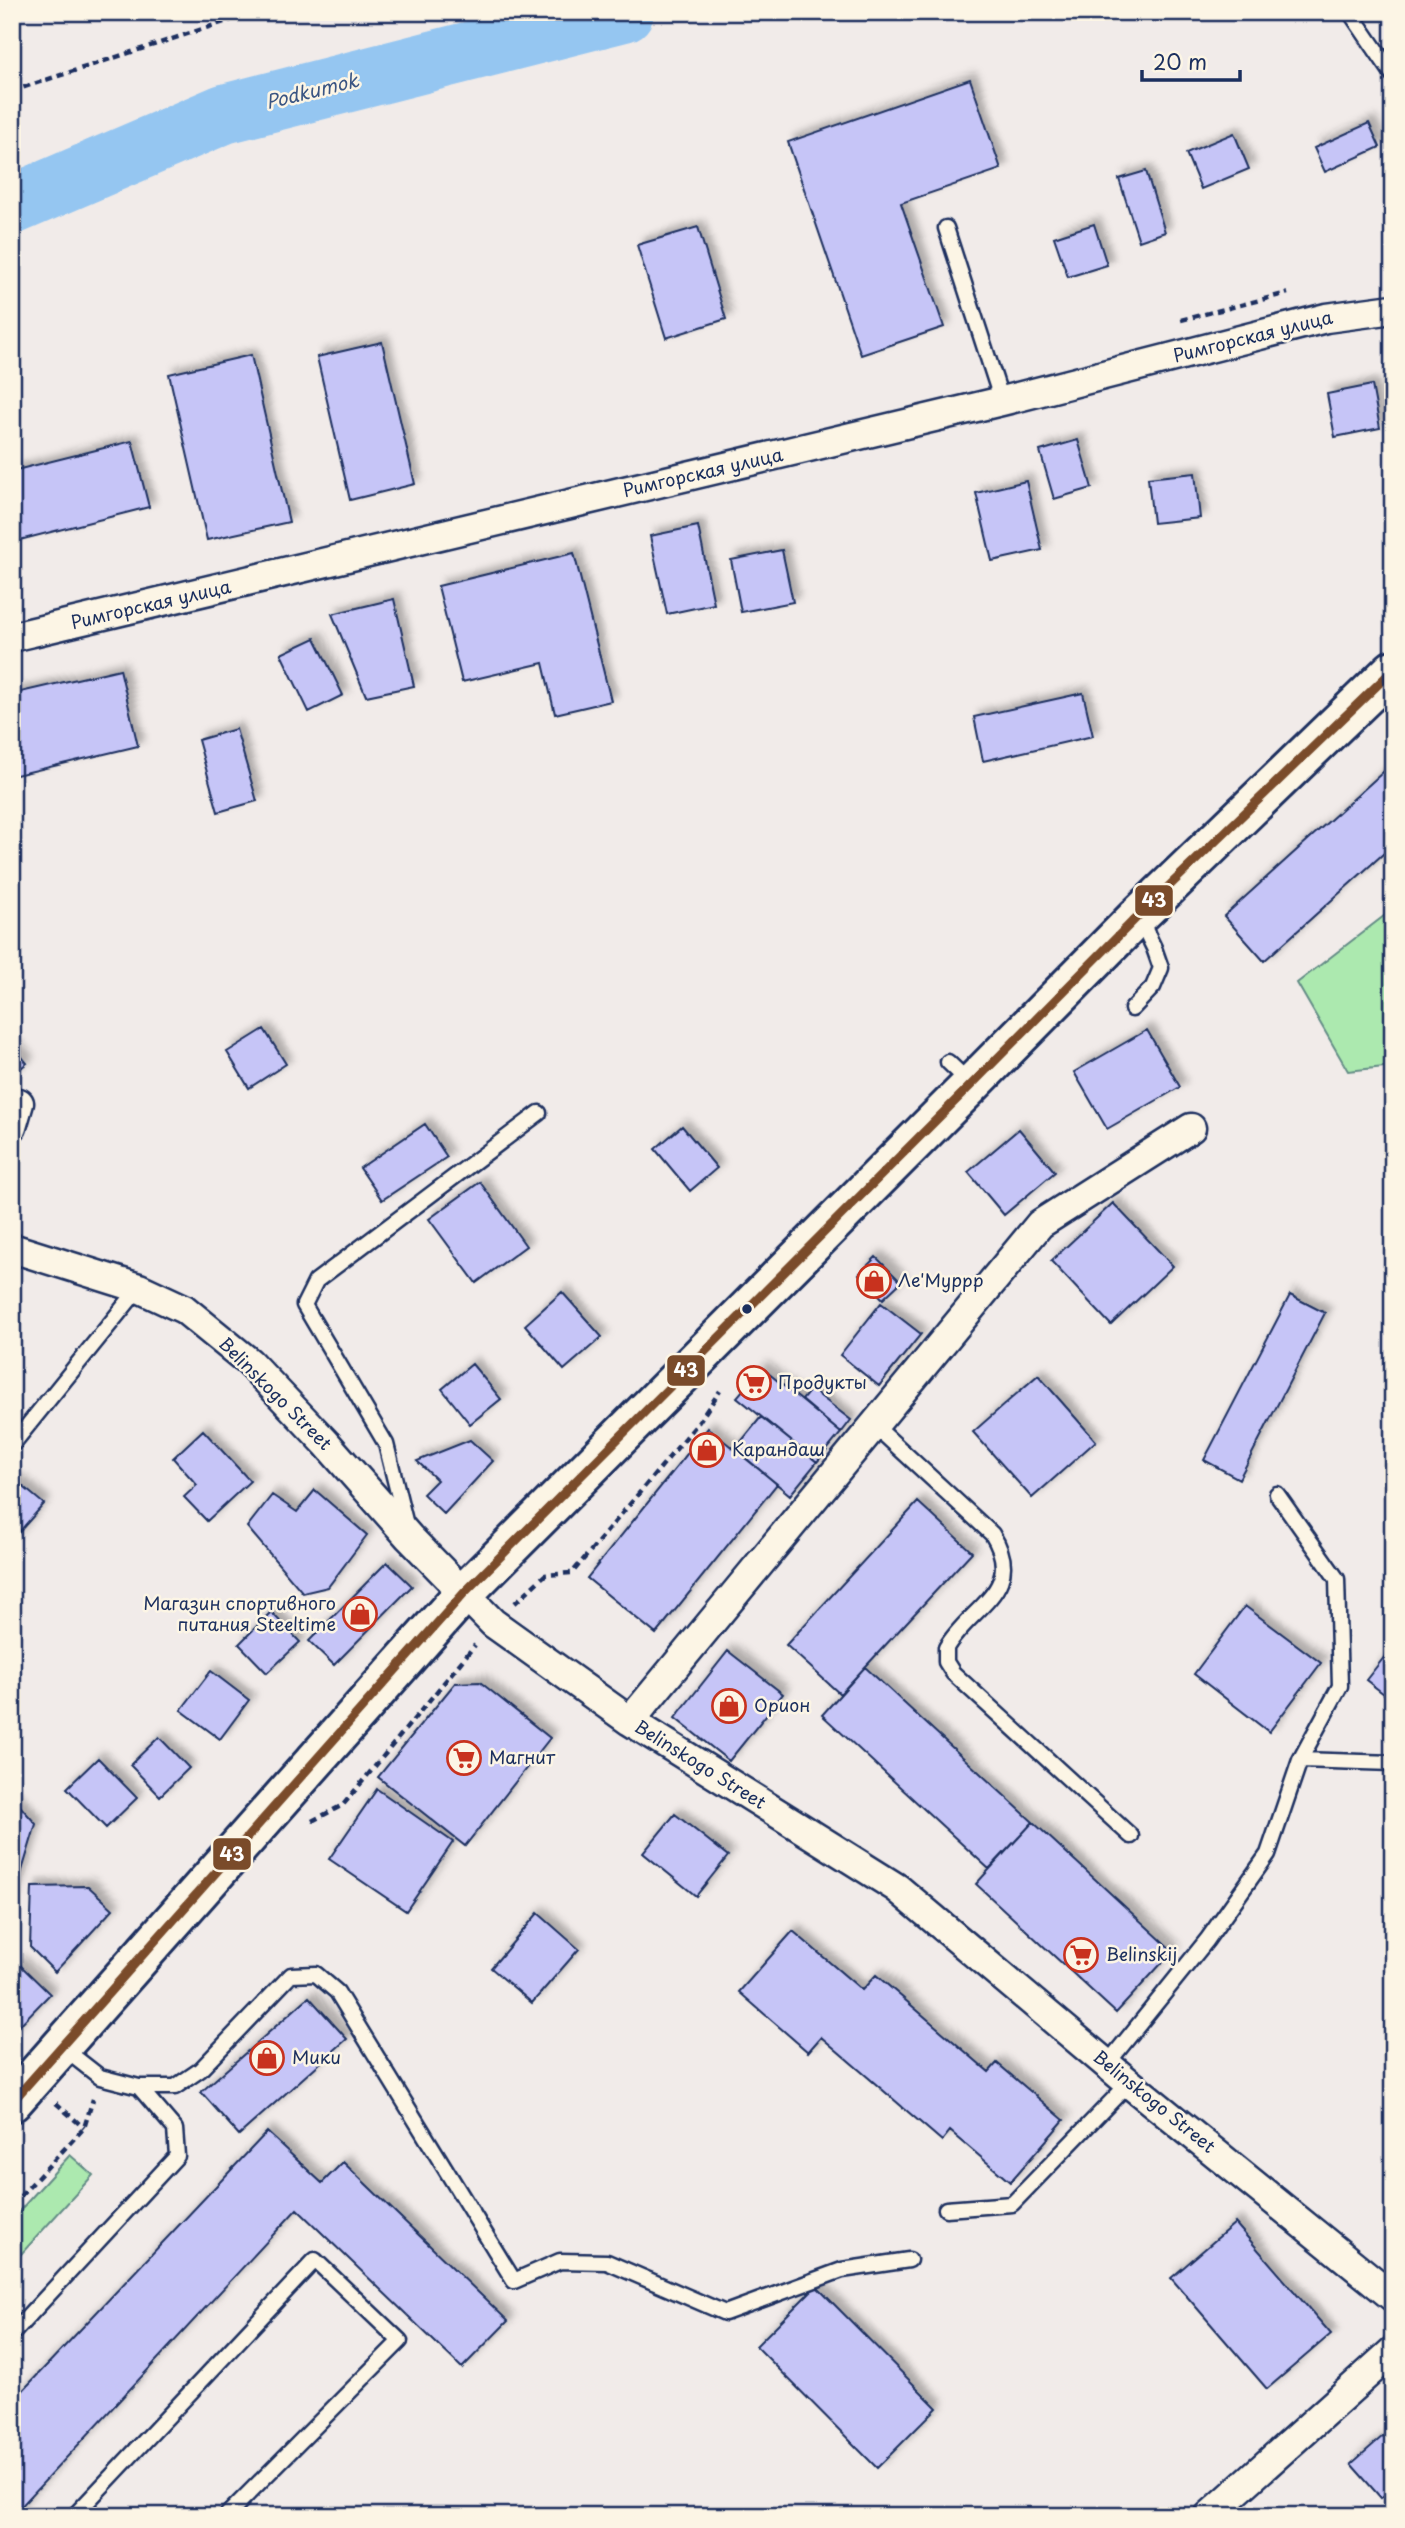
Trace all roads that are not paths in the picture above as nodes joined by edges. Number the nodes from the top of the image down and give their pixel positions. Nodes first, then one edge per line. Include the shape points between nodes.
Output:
1 (1350, 12) edge
2 (1393, 75) edge
3 (946, 228) dead end
4 (1393, 309) edge
5 (1002, 401) junction
6 (12, 637) edge
7 (1393, 670) edge
8 (1138, 916) junction
9 (1132, 1009) dead end
10 (539, 1113) dead end
11 (1191, 1128) dead end
12 (12, 1248) edge
13 (139, 1288) junction
14 (874, 1425) junction
15 (12, 1445) edge
16 (1277, 1494) dead end
17 (409, 1537) junction
18 (464, 1593) junction
19 (630, 1721) junction
20 (1300, 1760) junction
21 (1393, 1763) edge
22 (1131, 1836) dead end
23 (62, 2048) junction
24 (1107, 2064) junction
25 (1129, 2083) junction
26 (139, 2087) junction
27 (12, 2102) edge
28 (946, 2209) dead end
29 (909, 2260) dead end
30 (1393, 2297) edge
31 (12, 2334) edge
32 (1393, 2351) edge
33 (74, 2516) edge
34 (226, 2516) edge
35 (1209, 2516) edge

1 - 2 lane
3 - 5 lane
4 - 5 street, Римгорская улица via 1326,318
5 - 6 street, Римгорская улица
7 - 8 main road
8 - 9 lane via 1161,968 1153,987
8 - 18 main road via 960,1073
10 - 17 lane via 316,1281 304,1305 386,1444
11 - 14 street via 1040,1224
12 - 13 street, Belinskogo Street
13 - 15 lane
13 - 17 street, Belinskogo Street via 184,1309 249,1362
14 - 19 street
14 - 22 lane via 992,1534 1002,1550 1004,1569 996,1592 950,1641 946,1662
16 - 20 lane via 1337,1579 1340,1686
17 - 18 street, Belinskogo Street
18 - 19 street, Belinskogo Street via 493,1623
18 - 23 main road
19 - 24 street, Belinskogo Street via 897,1888
20 - 21 lane
20 - 24 lane via 1268,1854 1207,1940
23 - 26 lane via 100,2077
23 - 27 main road
24 - 25 street, Belinskogo Street
25 - 28 lane via 1012,2204
25 - 30 street, Belinskogo Street
26 - 29 lane via 175,2087 200,2070 291,1975 316,1974 337,1992 514,2281 560,2261 607,2262 725,2312 842,2270
26 - 31 lane via 175,2129 177,2156
32 - 35 street
33 - 34 lane via 315,2259 400,2342

